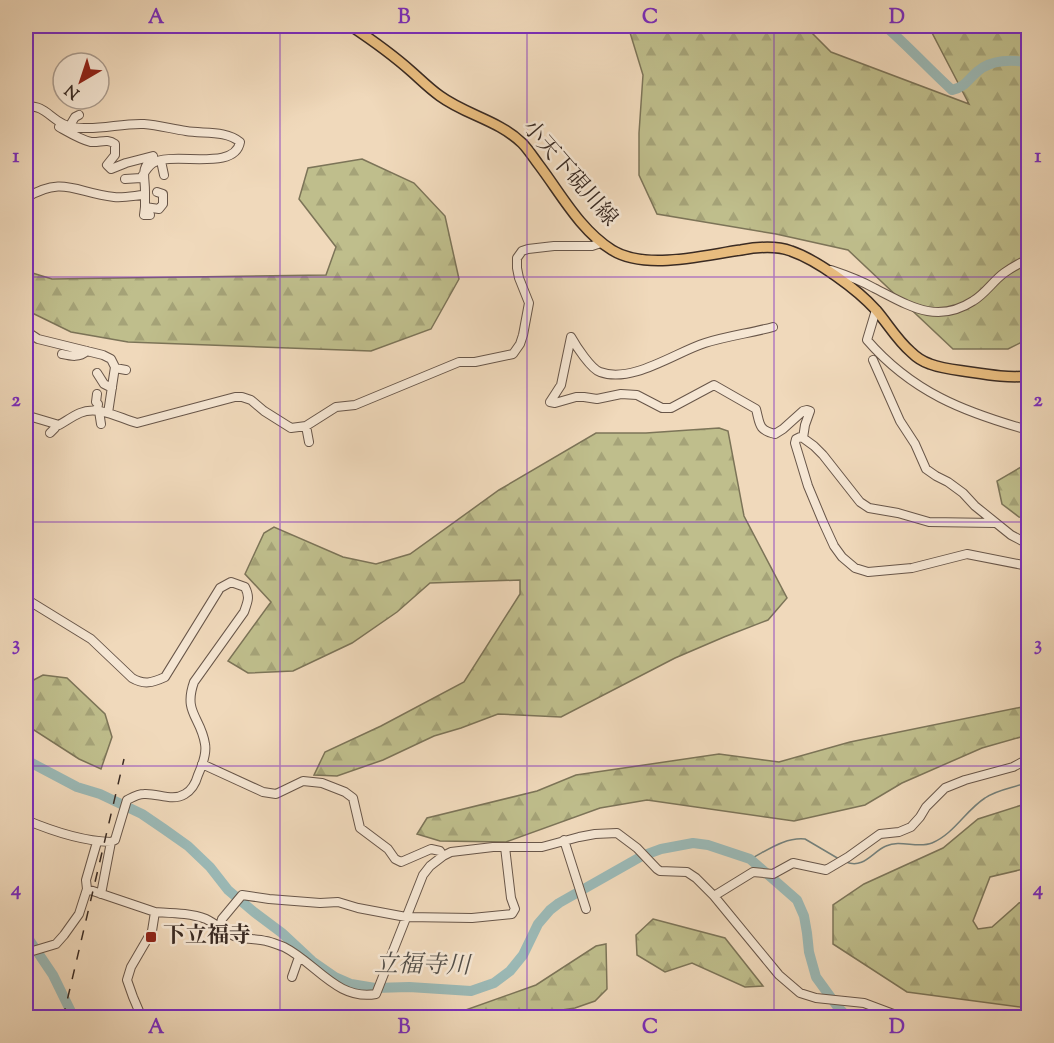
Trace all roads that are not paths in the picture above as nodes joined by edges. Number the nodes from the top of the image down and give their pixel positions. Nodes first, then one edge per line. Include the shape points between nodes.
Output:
1 (351, 26) edge
2 (26, 106) edge
3 (52, 114) junction
4 (79, 115) dead end
5 (69, 126) junction
6 (161, 161) junction
7 (143, 174) junction
8 (164, 175) dead end
9 (125, 179) dead end
10 (145, 192) junction
11 (157, 192) dead end
12 (26, 198) edge
13 (145, 207) junction
14 (150, 216) dead end
15 (601, 243) junction
16 (809, 259) junction
17 (1029, 260) edge
18 (876, 310) junction
19 (773, 327) dead end
20 (26, 331) edge
21 (87, 351) junction
22 (62, 354) dead end
23 (115, 368) junction
24 (126, 370) dead end
25 (898, 371) junction
26 (97, 373) dead end
27 (1029, 376) edge
28 (112, 388) junction
29 (97, 394) dead end
30 (26, 408) edge
31 (98, 411) junction
32 (108, 413) junction
33 (26, 420) edge
34 (55, 424) junction
35 (101, 424) dead end
36 (306, 426) junction
37 (1029, 430) edge
38 (50, 433) dead end
39 (803, 438) junction
40 (309, 442) dead end
41 (995, 523) junction
42 (1029, 544) edge
43 (1029, 566) edge
44 (26, 599) edge
45 (1029, 759) edge
46 (202, 764) junction
47 (26, 820) edge
48 (564, 840) junction
49 (97, 842) junction
50 (111, 842) junction
51 (506, 847) junction
52 (443, 856) junction
53 (87, 890) junction
54 (101, 894) junction
55 (714, 896) junction
56 (586, 909) dead end
57 (155, 912) junction
58 (406, 917) junction
59 (220, 926) junction
60 (27, 952) edge
61 (299, 957) junction
62 (292, 977) dead end
63 (142, 1017) edge
64 (904, 1017) edge

1 - 15 main road, 小天下硯川線 via 440,95 517,138 575,216
2 - 3 street
3 - 5 street via 59,123
3 - 7 street via 50,120 70,133 91,142 115,144 115,154 107,165 111,169 153,156
4 - 5 street
5 - 6 street via 146,124 226,135 240,142 235,152 220,158
6 - 7 street via 152,163
6 - 8 street
7 - 9 street via 141,178
7 - 10 street
10 - 12 street via 114,196 55,186
10 - 13 street
11 - 13 street via 163,194 159,209
13 - 14 street via 144,215
15 - 16 main road, 小天下硯川線 via 632,259 649,261 775,247
15 - 36 street via 522,251 517,268 529,303 523,335 513,354 459,362 355,405 336,407
16 - 17 street via 910,306 943,313 960,309 1004,273
16 - 18 main road, 小天下硯川線
18 - 25 street via 867,340
18 - 27 main road, 小天下硯川線 via 895,336 928,363 1008,377
19 - 39 street via 705,343 639,371 617,374 597,371 571,337 561,385 550,402 621,394 637,395 662,408 671,408 714,385 756,409 766,432 775,434 803,411 810,411
20 - 21 street via 38,339
21 - 22 street via 75,357
21 - 23 street via 111,359
23 - 24 street
23 - 28 street
25 - 37 street via 950,404
25 - 41 street via 873,360 926,469 963,493
26 - 28 street
28 - 32 street
29 - 31 street
30 - 33 street
31 - 32 street
31 - 34 street via 82,412
31 - 35 street
32 - 36 street via 137,423 242,397 291,428
33 - 34 street via 32,417
34 - 38 street
36 - 40 street
39 - 41 street via 823,455 860,502 870,508 929,522
39 - 43 street via 795,443 808,486 834,546 855,568 868,572 912,568 967,554
41 - 42 street
44 - 46 street via 91,639 132,678 149,683 165,677 220,588 231,582 244,587 249,599 244,612 190,693 190,706 206,745
45 - 55 street via 945,788 911,827 880,834 826,870 793,863 773,874 753,872
46 - 50 street via 186,794 176,798 136,795 127,800 115,840
46 - 52 street via 263,792 276,794 303,781 322,783 353,798 360,828 395,859 401,862 431,849
47 - 49 street
48 - 51 street via 542,847
48 - 55 street via 617,833 660,871 687,872
48 - 56 street
49 - 50 street
49 - 53 street via 86,880
50 - 54 street
51 - 52 street
51 - 58 street via 514,913 472,918
52 - 58 street via 423,875
53 - 54 street
53 - 60 street via 79,914 56,944
54 - 57 street
55 - 64 street via 779,975 800,993 864,1004
57 - 59 street via 191,915
57 - 63 street via 152,931 130,967 127,980
58 - 59 street via 338,903 242,895
58 - 61 street via 376,994 365,996 336,986
59 - 61 street via 234,936 266,941
61 - 62 street

